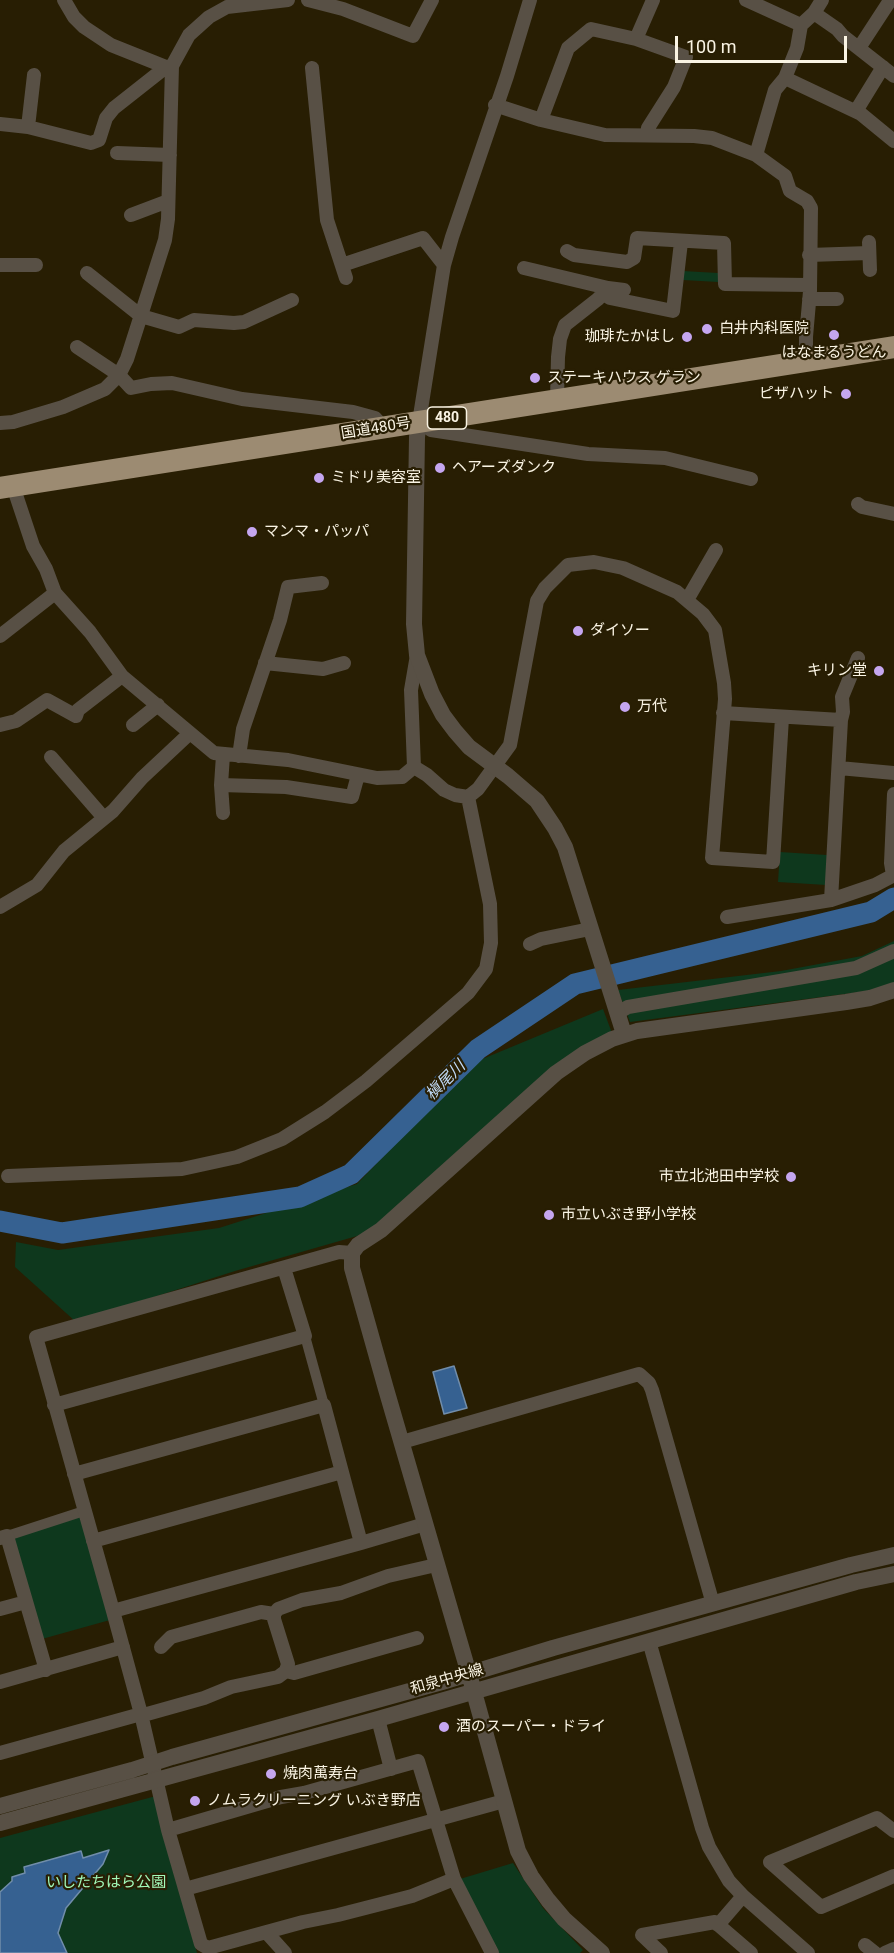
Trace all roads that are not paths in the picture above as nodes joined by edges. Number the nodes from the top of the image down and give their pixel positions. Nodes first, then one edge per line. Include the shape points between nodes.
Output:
1 (64, 0) edge
2 (288, 0) edge
3 (308, 0) edge
4 (432, 0) edge
5 (530, 0) edge
6 (653, 0) edge
7 (746, 0) edge
8 (822, 0) edge
9 (249, 2) edge
10 (889, 2) dead end
11 (346, 4) edge
12 (773, 5) edge
13 (813, 13) junction
14 (801, 25) junction
15 (636, 39) junction
16 (859, 48) junction
17 (169, 67) junction
18 (883, 67) junction
19 (312, 68) dead end
20 (34, 75) dead end
21 (894, 76) edge
22 (785, 78) junction
23 (495, 105) junction
24 (856, 111) junction
25 (541, 120) junction
26 (0, 124) edge
27 (28, 127) junction
28 (647, 134) junction
29 (894, 141) edge
30 (117, 153) dead end
31 (170, 154) junction
32 (756, 155) junction
33 (168, 201) junction
34 (131, 215) dead end
35 (681, 242) junction
36 (567, 251) dead end
37 (809, 255) junction
38 (0, 265) edge
39 (36, 265) dead end
40 (444, 266) junction
41 (524, 268) dead end
42 (870, 270) dead end
43 (87, 273) dead end
44 (624, 290) dead end
45 (605, 291) junction
46 (809, 292) junction
47 (837, 299) dead end
48 (292, 300) dead end
49 (141, 316) junction
50 (76, 347) dead end
51 (894, 347) edge
52 (807, 361) junction
53 (119, 375) junction
54 (557, 400) junction
55 (419, 422) junction
56 (0, 423) edge
57 (384, 428) junction
58 (752, 479) dead end
59 (7, 487) edge
60 (858, 504) dead end
61 (894, 514) edge
62 (716, 550) dead end
63 (322, 583) dead end
64 (55, 593) junction
65 (687, 600) junction
66 (0, 636) edge
67 (417, 656) junction
68 (265, 663) junction
69 (344, 663) dead end
70 (851, 664) dead end
71 (122, 676) junction
72 (158, 705) junction
73 (723, 713) junction
74 (782, 717) junction
75 (841, 720) junction
76 (0, 725) edge
77 (133, 725) dead end
78 (189, 734) junction
79 (223, 755) junction
80 (239, 756) junction
81 (51, 757) dead end
82 (494, 766) junction
83 (414, 767) junction
84 (839, 768) junction
85 (894, 773) edge
86 (358, 775) junction
87 (221, 785) junction
88 (894, 794) edge
89 (468, 797) junction
90 (223, 813) dead end
91 (104, 818) junction
92 (893, 875) edge
93 (831, 900) junction
94 (0, 908) edge
95 (727, 917) dead end
96 (592, 933) junction
97 (535, 939) dead end
98 (894, 951) edge
99 (894, 990) edge
100 (617, 1011) junction
101 (624, 1034) junction
102 (8, 1176) dead end
103 (352, 1253) junction
104 (284, 1268) junction
105 (305, 1336) junction
106 (54, 1405) junction
107 (324, 1405) junction
108 (402, 1442) junction
109 (342, 1472) junction
110 (74, 1474) junction
111 (84, 1511) junction
112 (424, 1524) junction
113 (4, 1537) edge
114 (93, 1542) junction
115 (361, 1543) junction
116 (894, 1555) edge
117 (436, 1565) junction
118 (894, 1574) edge
119 (26, 1602) junction
120 (713, 1604) junction
121 (0, 1609) edge
122 (113, 1611) junction
123 (274, 1614) junction
124 (417, 1638) dead end
125 (649, 1641) junction
126 (123, 1647) junction
127 (161, 1647) dead end
128 (46, 1670) junction
129 (286, 1671) junction
130 (469, 1674) junction
131 (0, 1682) edge
132 (473, 1690) junction
133 (141, 1714) junction
134 (378, 1719) junction
135 (0, 1753) edge
136 (153, 1763) junction
137 (391, 1769) junction
138 (157, 1781) junction
139 (504, 1801) junction
140 (0, 1806) edge
141 (435, 1820) junction
142 (0, 1823) edge
143 (168, 1830) junction
144 (894, 1831) edge
145 (894, 1876) edge
146 (454, 1879) junction
147 (185, 1888) junction
148 (743, 1896) junction
149 (718, 1925) junction
150 (630, 1926) dead end
151 (267, 1933) junction
152 (642, 1935) junction
153 (894, 1949) edge
154 (285, 1953) edge
155 (492, 1953) edge
156 (602, 1953) edge
157 (662, 1953) edge
158 (751, 1953) edge
159 (808, 1953) edge
160 (885, 1953) edge

1 - 17 street via 84,27 111,45
2 - 9 street
3 - 11 street
4 - 11 street via 413,36
5 - 23 street
6 - 15 street
7 - 12 street
8 - 13 street
9 - 17 street via 209,16 189,35
10 - 16 street
12 - 14 street
13 - 14 street
13 - 16 street
14 - 22 street
15 - 25 street via 591,29 568,48
15 - 28 street via 686,57
16 - 18 street
17 - 27 street via 114,108 106,118 99,141 91,143
17 - 31 street
18 - 21 street
18 - 24 street
19 - 40 street via 327,220 344,271 423,238
20 - 27 street
22 - 24 street
22 - 32 street via 775,90
23 - 25 street
23 - 40 street
24 - 29 street
25 - 28 street via 604,135
26 - 27 street
28 - 32 street via 712,138
30 - 31 street
31 - 33 street
32 - 37 street via 785,176 790,191 811,208
33 - 34 street
33 - 49 street via 165,240
35 - 36 street via 639,232 634,258 627,262 591,252 573,255
35 - 45 street via 673,311 610,298
35 - 46 street via 724,243 725,284
37 - 42 street via 869,248
37 - 46 street
38 - 39 street
40 - 55 street
41 - 45 street via 552,268
43 - 49 street
44 - 45 street
45 - 54 street via 566,316 560,339
46 - 47 street
46 - 52 street
48 - 49 street via 244,322 194,320 179,327
49 - 53 street
50 - 53 street
51 - 52 highway, 国道480号 / 480
52 - 54 highway, 国道480号 / 480
53 - 56 street via 105,389 63,407
53 - 57 street via 131,388 172,383 242,399 353,412 375,418
54 - 55 highway, 国道480号 / 480
55 - 57 highway, 国道480号 / 480
55 - 58 street via 431,430 588,454 665,458
55 - 67 street via 414,624
57 - 59 highway, 国道480号 / 480
59 - 64 street
60 - 61 street
62 - 65 street
63 - 68 street via 288,587
64 - 66 street
64 - 71 street
65 - 73 street via 715,630 724,683
65 - 82 street via 623,568 594,562 568,565 537,601 510,745
67 - 82 street via 443,715 469,747
67 - 83 street via 411,690
68 - 69 street via 323,669
68 - 80 street via 243,729
70 - 75 street
71 - 72 street
71 - 76 street via 78,710 76,716 47,700 16,721
72 - 77 street
72 - 78 street
73 - 74 street
73 - 74 street via 712,858 773,862
74 - 75 street
75 - 84 street
78 - 79 street via 214,753
78 - 91 street
79 - 80 street
79 - 87 street
80 - 86 street via 288,760
81 - 91 street
82 - 89 street
82 - 96 street via 537,801 555,828
83 - 86 street via 402,777
83 - 89 street via 444,790
84 - 85 street
84 - 93 street
86 - 87 street via 352,797 286,787
87 - 90 street
88 - 92 street
89 - 102 street via 490,904 491,943 486,969 468,993 366,1081 282,1139 237,1157 182,1169
91 - 94 street via 64,851 38,885
92 - 93 street
93 - 95 street via 750,908
96 - 97 street
96 - 100 street
98 - 100 street via 856,968
99 - 101 street via 846,1002
100 - 101 street
101 - 103 street via 556,1073
103 - 104 street via 339,1252
103 - 108 street via 352,1268
104 - 105 street
104 - 106 street via 36,1337
105 - 106 street
105 - 107 street
106 - 110 street
107 - 109 street
107 - 110 street
108 - 112 street
108 - 120 street via 639,1374 652,1390
109 - 114 street
109 - 115 street
110 - 111 street
111 - 113 street
111 - 114 street
112 - 115 street
112 - 117 street
113 - 119 street
114 - 122 street
115 - 122 street
116 - 120 street, 和泉中央線
117 - 123 street via 303,1600
117 - 130 street
118 - 125 street, 和泉中央線
119 - 121 street
119 - 128 street
120 - 130 street, 和泉中央線
122 - 126 street
123 - 127 street via 261,1612 171,1637
123 - 129 street via 288,1664
124 - 129 street via 294,1673
125 - 132 street, 和泉中央線
125 - 148 street via 702,1828 720,1867
126 - 128 street
126 - 133 street
128 - 131 street
129 - 133 street via 278,1677
130 - 132 street
130 - 136 street, 和泉中央線
132 - 134 street, 和泉中央線
132 - 139 street
133 - 135 street
133 - 136 street
134 - 137 street
134 - 138 street, 和泉中央線
136 - 138 street
136 - 140 street, 和泉中央線
137 - 141 street via 418,1761
137 - 143 street
138 - 142 street, 和泉中央線
138 - 143 street
139 - 141 street
139 - 156 street via 518,1851 531,1876 564,1919
141 - 146 street
141 - 147 street
143 - 147 street
144 - 145 street via 877,1818 770,1863 820,1907
146 - 151 street via 412,1896
146 - 155 street
147 - 151 street via 201,1944 208,1948
148 - 149 street
148 - 159 street
149 - 152 street via 715,1922
149 - 158 street
150 - 152 street
151 - 154 street
152 - 157 street
153 - 160 street

